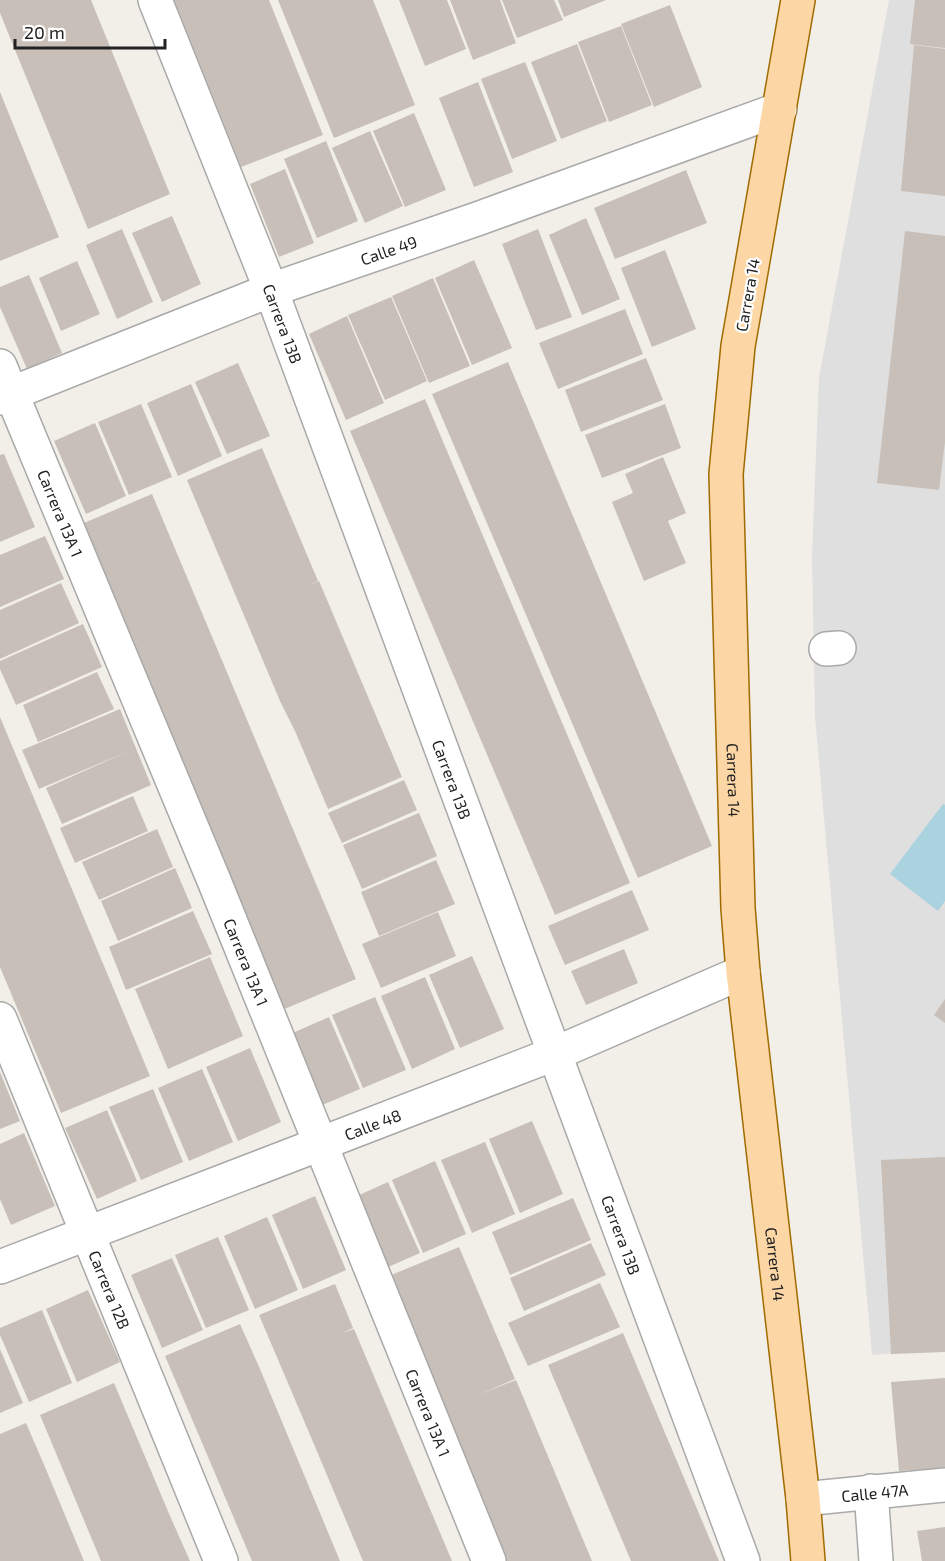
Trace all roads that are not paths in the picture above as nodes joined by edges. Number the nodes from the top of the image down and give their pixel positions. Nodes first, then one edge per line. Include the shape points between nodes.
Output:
1 (155, 0) edge
2 (798, 0) edge
3 (780, 109) junction
4 (271, 290) junction
5 (4, 386) edge
6 (742, 972) junction
7 (0, 1019) edge
8 (554, 1054) junction
9 (320, 1143) junction
10 (88, 1232) junction
11 (0, 1267) edge
12 (945, 1485) edge
13 (871, 1491) junction
14 (803, 1499) junction
15 (221, 1561) edge
16 (489, 1561) edge
17 (743, 1561) edge
18 (808, 1561) edge
19 (876, 1561) edge

1 - 4 street, Carrera 13B
2 - 3 main road, Carrera 14
3 - 4 street, Calle 49
3 - 6 main road, Carrera 14 via 738,346 726,474
4 - 5 street, Calle 49
4 - 8 street, Carrera 13B
5 - 9 street, Carrera 13A 1 via 215,883
6 - 8 street, Calle 48
6 - 14 main road, Carrera 14
7 - 10 street, Carrera 12B
8 - 9 street, Calle 48
8 - 17 street, Carrera 13B
9 - 10 street, Calle 48
9 - 16 street, Carrera 13A 1
10 - 11 street, Calle 48
10 - 15 street, Carrera 12B
12 - 13 street, Calle 47A
13 - 14 street, Calle 47A
13 - 19 street
14 - 18 main road, Carrera 14

